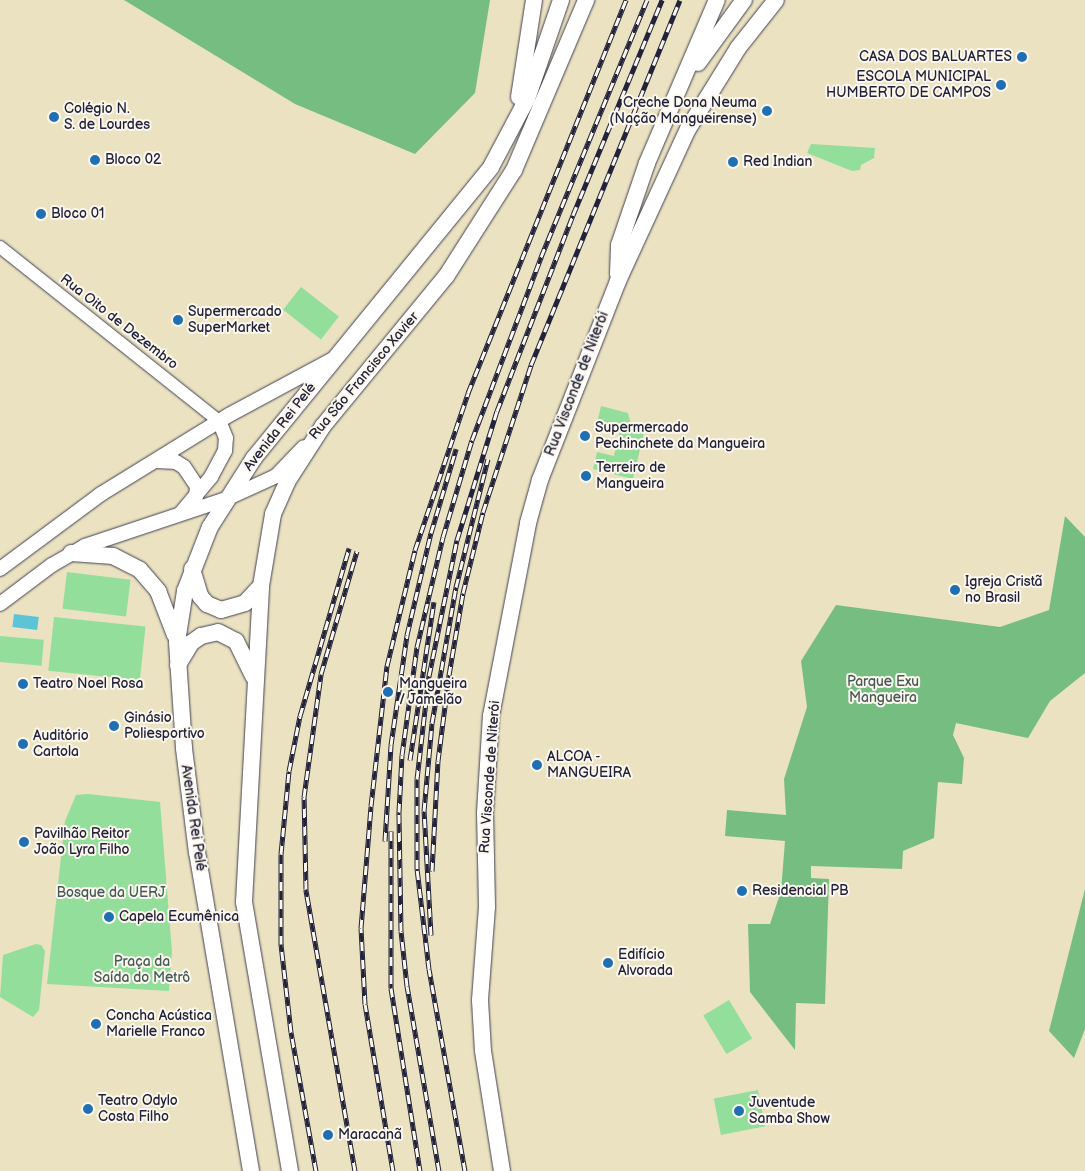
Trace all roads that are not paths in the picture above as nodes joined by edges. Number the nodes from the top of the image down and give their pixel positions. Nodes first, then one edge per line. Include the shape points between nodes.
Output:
1 (534, 0) edge
2 (561, 0) edge
3 (586, 0) edge
4 (717, 0) edge
5 (744, 0) edge
6 (776, 0) edge
7 (678, 95) junction
8 (514, 123) junction
9 (648, 163) junction
10 (669, 172) junction
11 (0, 247) edge
12 (618, 280) junction
13 (336, 358) junction
14 (219, 421) junction
15 (323, 426) junction
16 (157, 461) junction
17 (196, 497) junction
18 (226, 499) junction
19 (179, 515) junction
20 (71, 553) junction
21 (192, 569) junction
22 (0, 570) edge
23 (261, 586) junction
24 (0, 604) edge
25 (178, 642) junction
26 (177, 667) junction
27 (255, 680) junction
28 (251, 1171) edge
29 (290, 1171) edge
30 (502, 1171) edge

1 - 8 main road
2 - 8 main road via 527,99
3 - 15 main road, Rua São Francisco Xavier via 514,170 448,275
4 - 7 main road, Rua Visconde de Niterói
5 - 7 main road
6 - 10 main road, Rua Visconde de Niterói via 711,89
7 - 9 main road, Rua Visconde de Niterói
8 - 13 main road via 485,175
9 - 10 main road via 657,170
9 - 12 main road, Rua Visconde de Niterói via 619,245
10 - 12 main road, Rua Visconde de Niterói
11 - 14 street, Rua Oito de Dezembro
12 - 30 main road, Rua Visconde de Niterói via 540,480 510,603 491,716 484,849 487,908 480,1000 486,1082
13 - 14 main road
13 - 18 main road, Avenida Rei Pelé via 257,454
14 - 16 main road
14 - 17 main road via 227,446
15 - 18 main road, Rua São Francisco Xavier via 276,476
15 - 23 main road via 276,505 266,544
16 - 17 main road via 176,462 184,467 197,486
16 - 22 main road via 89,502
17 - 19 main road
18 - 19 main road, Rua São Francisco Xavier
18 - 21 main road, Avenida Rei Pelé
19 - 20 main road, Rua São Francisco Xavier
20 - 24 main road, Rua São Francisco Xavier
20 - 25 main road via 113,556 140,570 158,591
21 - 23 main road via 200,596 207,604 221,610 245,603
21 - 25 main road, Avenida Rei Pelé via 180,613
23 - 27 main road
25 - 26 main road, Avenida Rei Pelé
26 - 27 main road via 192,643 201,636 218,632 236,641
26 - 28 main road, Avenida Rei Pelé via 197,853
27 - 29 main road via 244,902

